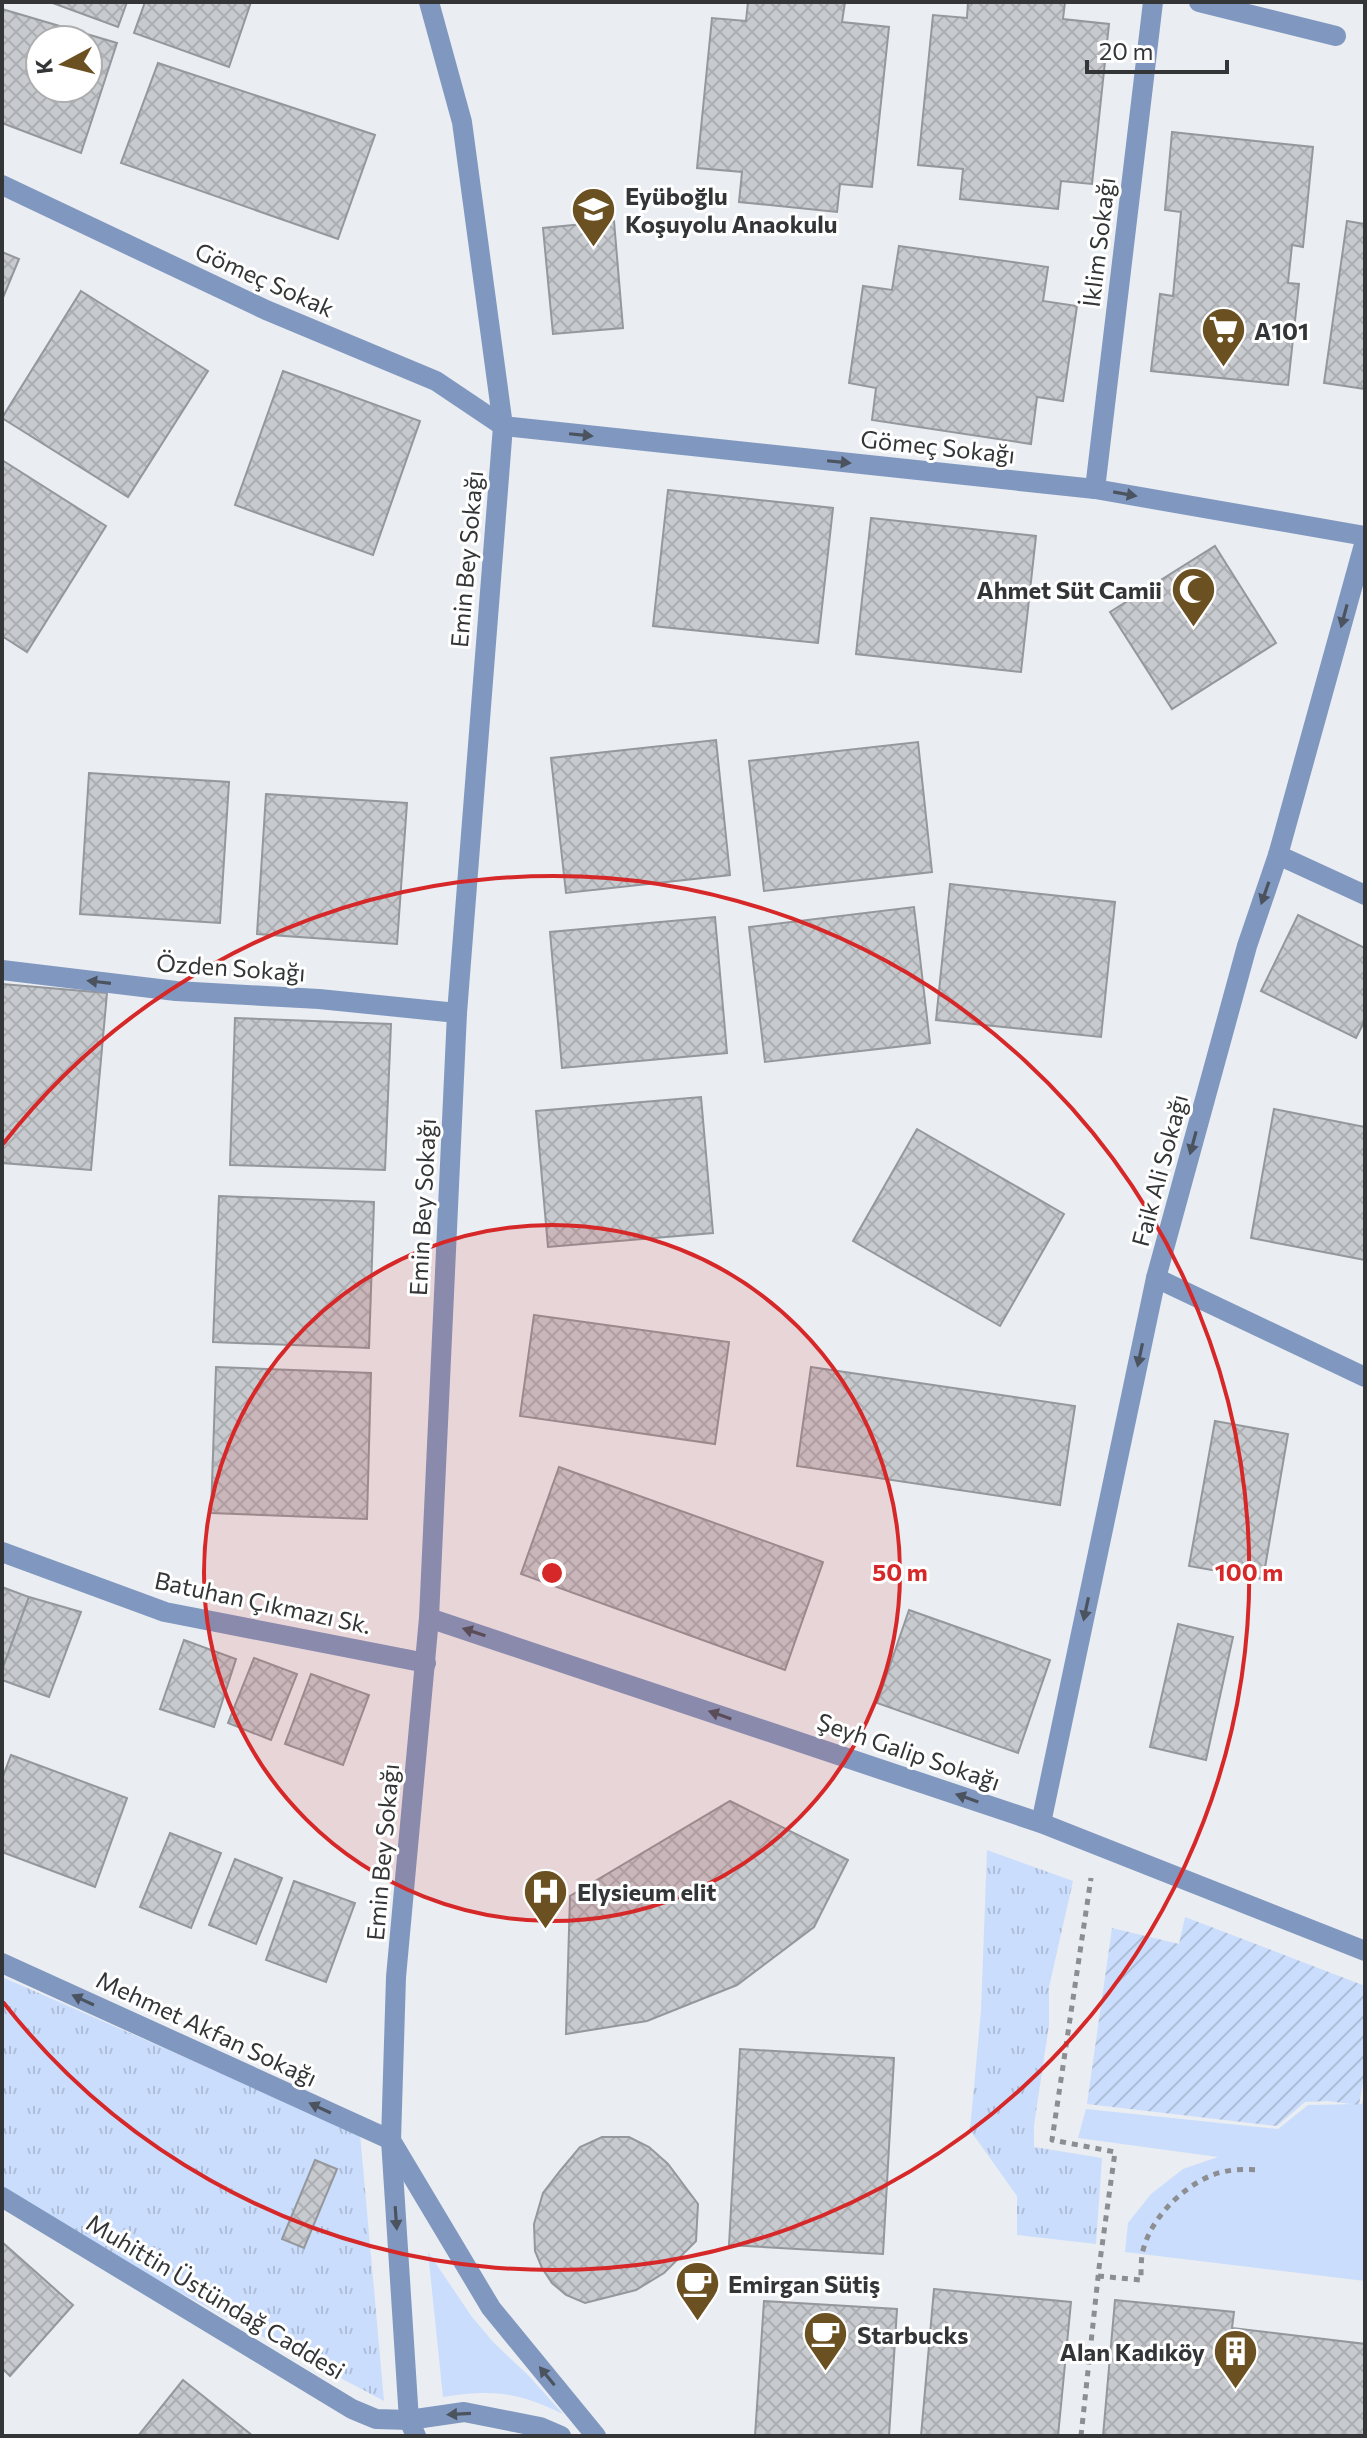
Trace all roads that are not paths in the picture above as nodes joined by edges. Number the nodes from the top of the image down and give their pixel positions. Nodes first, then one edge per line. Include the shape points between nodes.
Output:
1 (429, 2) edge
2 (1153, 2) edge
3 (1199, 2) edge
4 (1336, 36) dead end
5 (2, 185) edge
6 (503, 426) junction
7 (1095, 489) junction
8 (1365, 539) edge
9 (1278, 855) junction
10 (1365, 895) edge
11 (2, 970) edge
12 (457, 1013) junction
13 (1156, 1278) junction
14 (1365, 1377) edge
15 (2, 1552) edge
16 (429, 1618) junction
17 (426, 1663) junction
18 (1041, 1823) junction
19 (1365, 1951) edge
20 (2, 1963) edge
21 (391, 2140) junction
22 (2, 2197) edge
23 (412, 2428) edge
24 (561, 2436) edge
25 (596, 2436) edge

1 - 6 street, Emin Bey Sokağı via 462,122
2 - 7 street, İklim Sokağı
3 - 4 street
5 - 6 street, Gömeç Sokak via 266,310 436,381
6 -> 7 street, Gömeç Sokağı
6 - 12 street, Emin Bey Sokağı
7 -> 8 street, Gömeç Sokağı
8 -> 9 street, Faik Ali Sokağı
9 - 10 street
9 -> 13 street, Faik Ali Sokağı via 1247,946
12 -> 11 street, Özden Sokağı via 176,991
12 - 16 street, Emin Bey Sokağı
13 - 14 street
13 -> 18 street, Faik Ali Sokağı
15 - 17 street, Batuhan Çıkmazı Sk. via 165,1612
16 - 17 street, Emin Bey Sokağı
18 -> 16 street, Şeyh Galip Sokağı
17 - 21 street, Emin Bey Sokağı via 396,1977
18 - 19 street, Şeyh Galip Sokağı
21 -> 20 street, Mehmet Akfan Sokağı
21 -> 23 street, Emin Bey Sokağı
25 -> 21 street via 491,2308
22 - 23 street, Muhittin Üstündağ Caddesi via 352,2409
24 -> 23 street, Muhittin Üstündağ Caddesi via 464,2412

